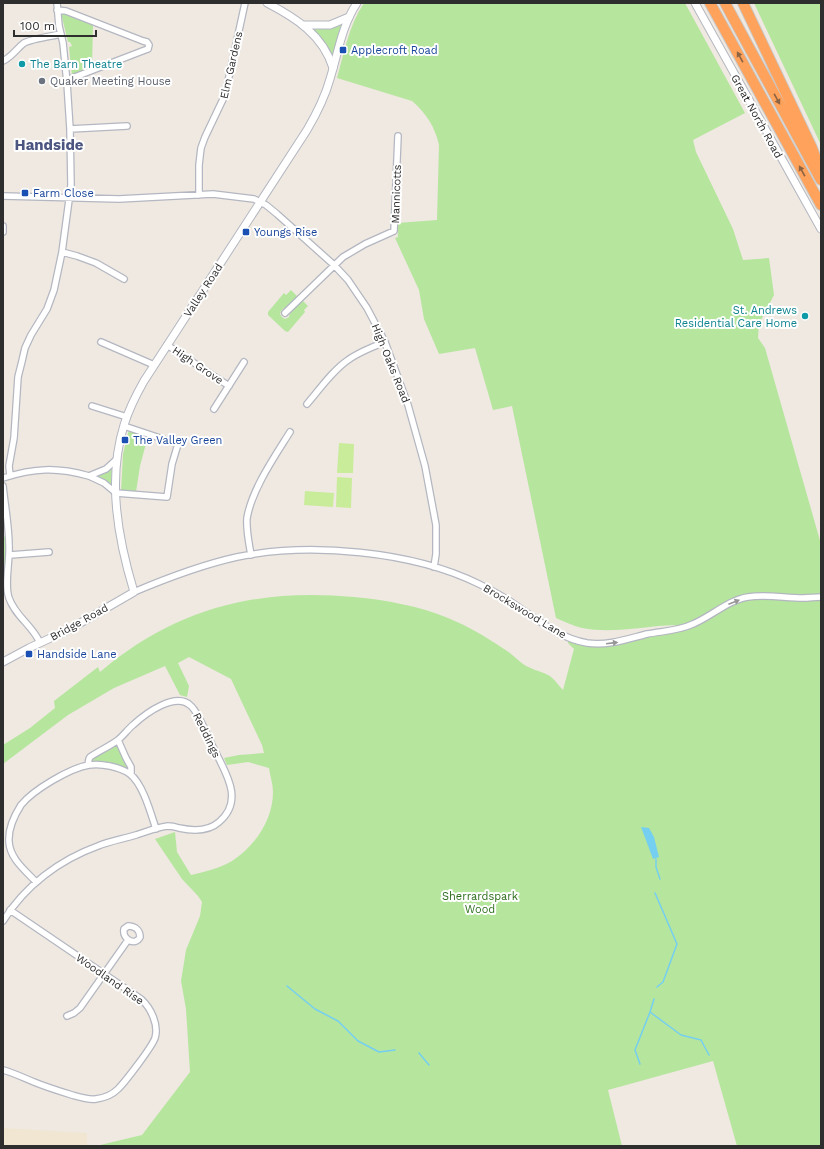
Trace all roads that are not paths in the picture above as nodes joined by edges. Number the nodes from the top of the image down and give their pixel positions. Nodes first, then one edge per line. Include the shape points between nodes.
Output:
1 (57, 3) edge
2 (246, 3) edge
3 (267, 3) edge
4 (357, 3) edge
5 (695, 3) edge
6 (710, 3) edge
7 (725, 3) edge
8 (742, 3) edge
9 (57, 10) junction
10 (348, 17) junction
11 (305, 25) junction
12 (61, 34) junction
13 (3, 61) edge
14 (333, 68) junction
15 (66, 80) junction
16 (127, 126) dead end
17 (70, 129) junction
18 (398, 136) dead end
19 (821, 178) edge
20 (198, 194) junction
21 (3, 196) edge
22 (70, 198) junction
23 (261, 202) junction
24 (821, 205) edge
25 (3, 226) edge
26 (821, 229) edge
27 (3, 232) edge
28 (62, 252) junction
29 (334, 265) junction
30 (124, 279) dead end
31 (285, 313) dead end
32 (101, 342) dead end
33 (385, 342) junction
34 (167, 345) junction
35 (244, 362) dead end
36 (154, 364) junction
37 (229, 386) junction
38 (307, 404) dead end
39 (92, 406) dead end
40 (214, 409) dead end
41 (127, 416) junction
42 (124, 426) junction
43 (290, 432) dead end
44 (117, 459) junction
45 (10, 476) junction
46 (89, 476) junction
47 (3, 478) edge
48 (3, 486) edge
49 (116, 493) junction
50 (6, 534) edge
51 (49, 552) dead end
52 (10, 555) junction
53 (251, 555) junction
54 (434, 567) junction
55 (5, 586) edge
56 (134, 592) junction
57 (821, 596) edge
58 (40, 643) junction
59 (3, 662) edge
60 (118, 740) junction
61 (88, 765) junction
62 (131, 775) junction
63 (156, 829) junction
64 (36, 882) junction
65 (10, 910) junction
66 (3, 922) edge
67 (128, 940) dead end
68 (104, 974) junction
69 (67, 1016) dead end
70 (3, 1070) edge

1 - 9 street
2 - 20 street, Elm Gardens via 225,95 201,148
3 - 11 main road
4 - 10 main road, Valley Road
5 - 26 main road, Great North Road
24 -> 6 highway
7 -> 19 highway
8 - 19 highway via 817,159
9 - 12 street
9 - 15 street via 66,11 147,42 150,46 148,49
10 - 11 main road via 330,25
10 - 14 main road, Valley Road
11 - 14 main road via 320,40
12 - 13 street via 25,43 15,54
12 - 15 street
14 - 23 main road, Valley Road via 325,94 308,130
15 - 17 street
16 - 17 street
17 - 22 street
18 - 29 street, Mannicotts via 394,231 360,247
20 - 22 street via 119,199
20 - 23 street via 237,196
21 - 22 street
22 - 28 street
23 - 29 street, High Oaks Road via 278,214
23 - 34 main road, Valley Road
25 - 27 street
28 - 30 street via 91,261
28 - 45 street via 51,301 25,348 18,377
29 - 31 street
29 - 33 street, High Oaks Road via 358,294
32 - 36 street
33 - 38 street via 349,359
33 - 54 street, High Oaks Road via 408,405 425,466 436,525
34 - 36 main road, Valley Road
34 - 37 street, High Grove
35 - 37 street, High Grove
36 - 41 main road, Valley Road
37 - 40 street, High Grove
39 - 41 street
41 - 42 main road, Valley Road
42 - 44 main road, Valley Road
42 - 49 street via 178,444 167,497
43 - 53 street via 258,486 250,509 247,527
44 - 46 street via 106,469
44 - 49 main road, Valley Road
45 - 46 street via 47,469
45 - 47 street
46 - 49 street via 104,483
48 - 50 street
49 - 56 main road, Valley Road via 120,540
50 - 52 street
51 - 52 street
52 - 55 street
53 - 54 street, Brockswood Lane via 301,551 360,553 399,558
53 - 56 street, Brockswood Lane via 199,567
54 -> 57 street, Brockswood Lane via 494,591 549,628 573,640 600,644 674,630 748,597
55 - 58 street via 10,602 36,634
56 - 58 main road, Bridge Road via 70,629
58 - 59 main road, Bridge Road
60 - 61 street, Reddings via 90,757
60 - 62 street via 132,767
60 - 63 street, Reddings via 153,710 171,701 184,701 194,709 228,777 232,789 231,802 228,811 214,827 189,831 168,826
61 - 62 street via 110,766
61 - 64 street via 63,774 34,794 22,805 10,825 11,850 19,864
62 - 63 street via 145,798
63 - 64 street, Reddings via 113,840 83,852
64 - 65 street, Reddings
65 - 66 street, Reddings
65 - 68 street, Woodland Rise
67 - 68 street
68 - 69 street via 80,1008
68 - 70 street, Woodland Rise via 146,1004 156,1027 151,1047 117,1090 105,1097 89,1099 58,1091

